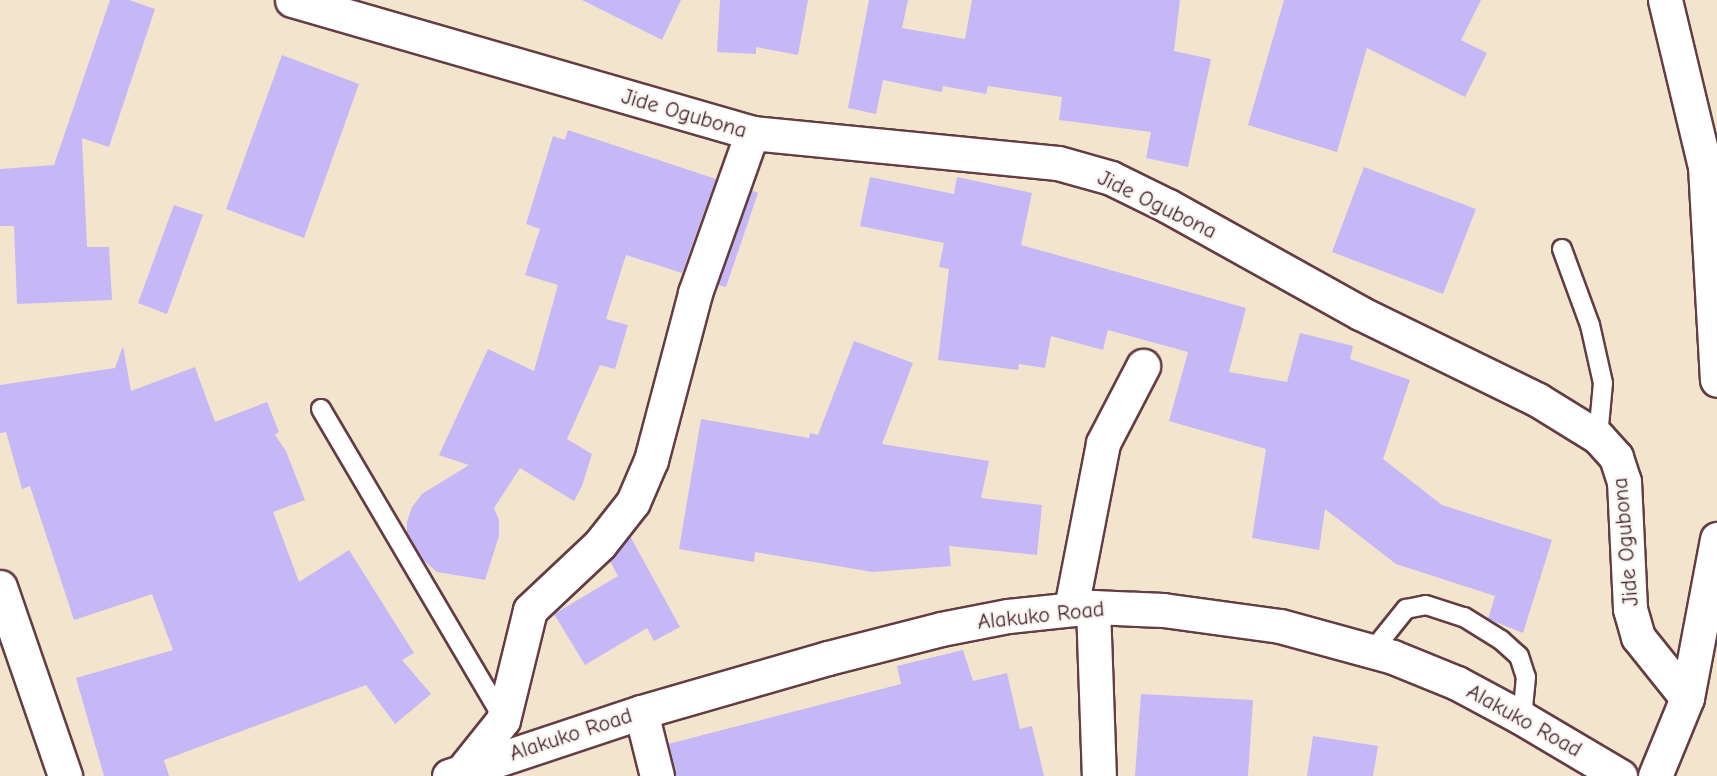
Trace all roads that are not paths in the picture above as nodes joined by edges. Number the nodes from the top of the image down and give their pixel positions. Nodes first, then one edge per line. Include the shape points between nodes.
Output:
1 (292, 0) edge
2 (1665, 0) edge
3 (752, 134) junction
4 (1562, 249) dead end
5 (1143, 366) dead end
6 (1717, 380) edge
7 (321, 409) dead end
8 (1598, 437) junction
9 (1717, 539) edge
10 (0, 587) edge
11 (1082, 607) junction
12 (1373, 650) junction
13 (1687, 698) junction
14 (641, 712) junction
15 (1522, 718) junction
16 (503, 720) junction
17 (456, 773) edge
18 (65, 776) edge
19 (657, 776) edge
20 (1100, 776) edge
21 (1620, 776) edge
22 (1655, 776) edge

1 - 3 street, Jide Ogubona
2 - 6 street via 1705,166
3 - 8 street, Jide Ogubona via 1058,163 1111,178 1360,313 1538,400
3 - 16 street via 695,293 651,460 638,492 600,544 530,610
4 - 8 lane via 1590,325 1603,383
5 - 11 street via 1102,443
7 - 16 lane
8 - 13 street, Jide Ogubona via 1616,457 1624,481 1630,609 1638,637
9 - 13 street
10 - 18 street
11 - 12 street, Alakuko Road via 1163,610 1280,626
11 - 14 street, Alakuko Road via 940,628
11 - 20 street
12 - 15 street, Alakuko Road via 1457,683
12 - 15 lane via 1406,609 1426,605 1464,617 1519,656 1526,677
13 - 22 street
14 - 17 street, Alakuko Road
14 - 19 street
15 - 21 street, Alakuko Road
16 - 17 street

